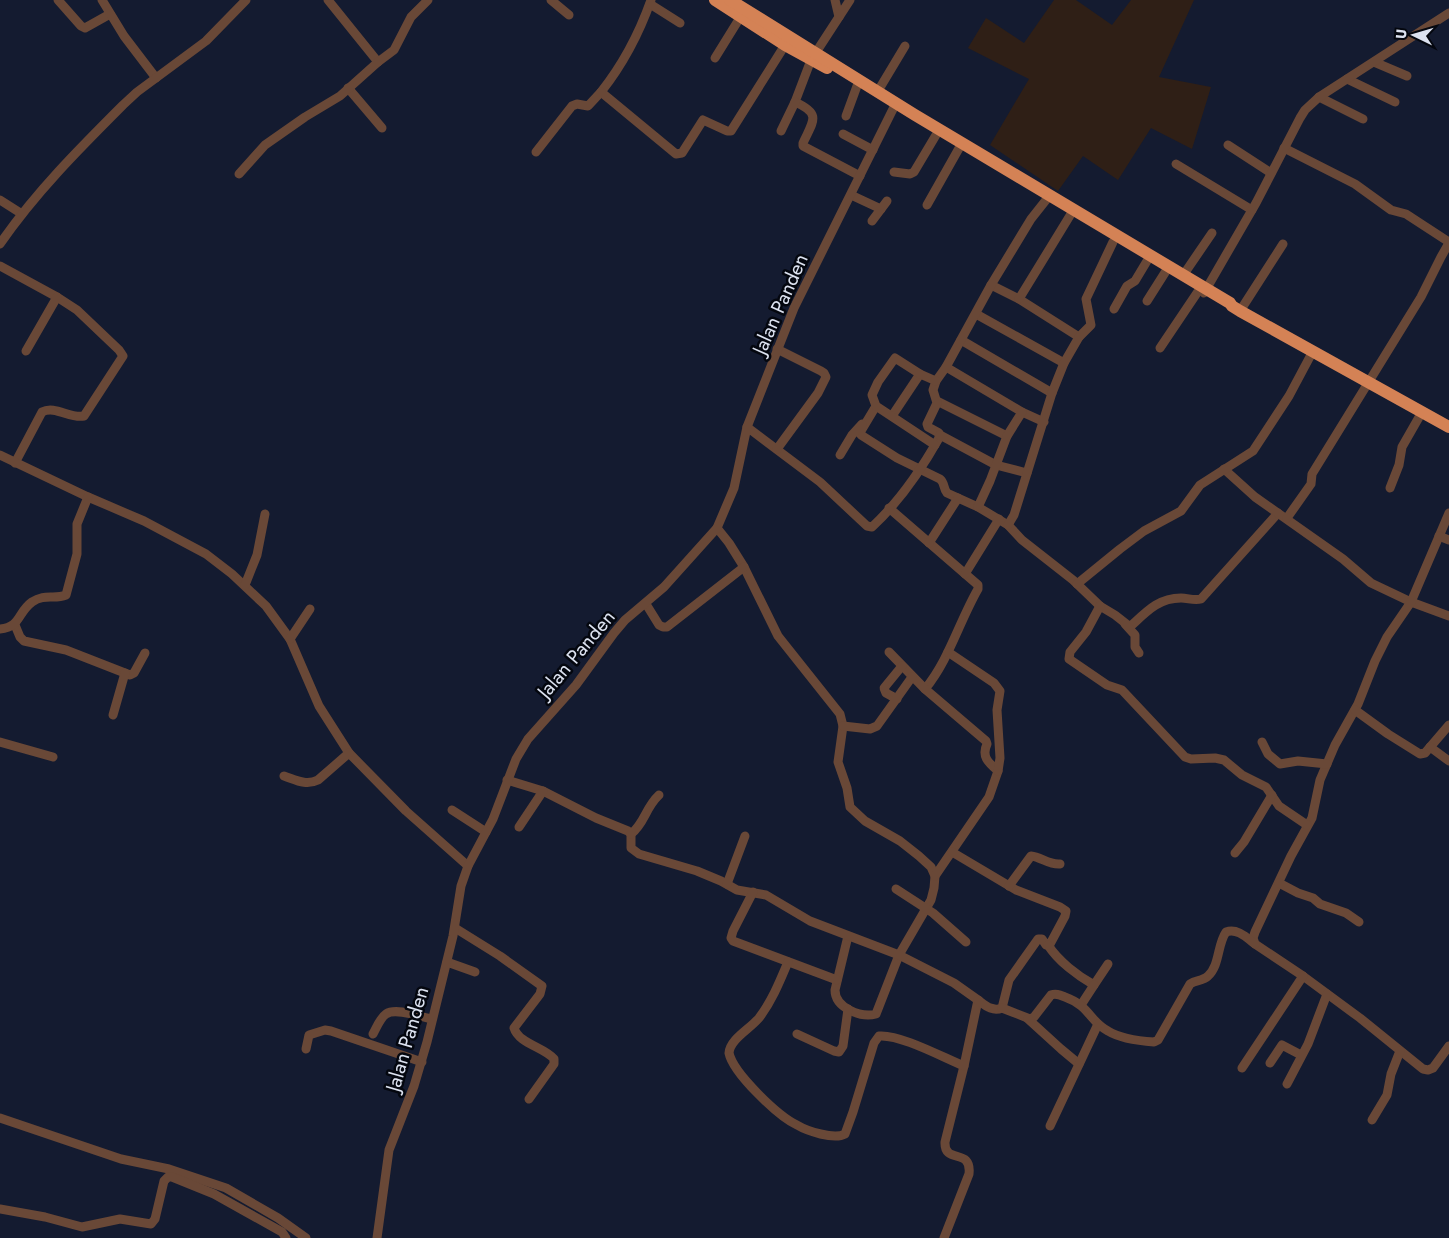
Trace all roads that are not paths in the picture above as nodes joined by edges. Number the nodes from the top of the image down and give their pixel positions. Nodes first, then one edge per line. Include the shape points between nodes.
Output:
1 (58, 0) edge
2 (102, 0) edge
3 (246, 0) edge
4 (328, 0) edge
5 (340, 0) edge
6 (428, 0) edge
7 (551, 0) edge
8 (715, 0) edge
9 (730, 0) edge
10 (834, 0) edge
11 (850, 0) edge
12 (651, 2) edge
13 (336, 10) junction
14 (1449, 13) edge
15 (110, 14) junction
16 (569, 15) dead end
17 (741, 16) junction
18 (839, 17) junction
19 (680, 23) dead end
20 (785, 44) junction
21 (905, 46) dead end
22 (814, 56) junction
23 (715, 58) dead end
24 (378, 62) junction
25 (1374, 62) junction
26 (1407, 76) dead end
27 (156, 78) junction
28 (1347, 79) junction
29 (857, 86) junction
30 (348, 88) junction
31 (878, 91) junction
32 (601, 92) junction
33 (1319, 97) junction
34 (795, 102) junction
35 (1395, 102) dead end
36 (895, 105) junction
37 (846, 116) dead end
38 (1363, 120) dead end
39 (382, 128) dead end
40 (781, 131) dead end
41 (842, 134) dead end
42 (936, 135) junction
43 (1228, 145) dead end
44 (960, 146) junction
45 (1284, 148) junction
46 (873, 150) junction
47 (536, 152) dead end
48 (1176, 164) dead end
49 (894, 172) dead end
50 (1272, 173) junction
51 (240, 174) dead end
52 (860, 176) junction
53 (850, 195) junction
54 (1047, 198) junction
55 (0, 200) edge
56 (887, 201) dead end
57 (927, 205) dead end
58 (882, 209) junction
59 (1252, 210) junction
60 (1072, 212) junction
61 (22, 214) junction
62 (872, 221) dead end
63 (1212, 233) dead end
64 (1113, 242) junction
65 (1449, 243) edge
66 (0, 244) edge
67 (1283, 244) dead end
68 (1146, 261) junction
69 (0, 266) edge
70 (1166, 271) junction
71 (1184, 274) junction
72 (991, 285) junction
73 (1203, 290) junction
74 (57, 297) junction
75 (1018, 299) junction
76 (1147, 301) dead end
77 (1114, 309) dead end
78 (1236, 309) junction
79 (976, 314) junction
80 (1079, 337) junction
81 (961, 340) junction
82 (1160, 348) dead end
83 (777, 349) junction
84 (26, 351) dead end
85 (1313, 351) junction
86 (1064, 363) junction
87 (946, 367) junction
88 (920, 374) junction
89 (936, 381) junction
90 (1369, 383) junction
91 (1052, 392) junction
92 (937, 401) junction
93 (876, 406) junction
94 (1022, 412) junction
95 (1422, 412) junction
96 (892, 416) junction
97 (867, 422) junction
98 (1044, 422) junction
99 (747, 427) junction
100 (1449, 427) edge
101 (940, 435) junction
102 (1006, 436) junction
103 (935, 445) junction
104 (777, 449) junction
105 (840, 455) dead end
106 (0, 456) edge
107 (15, 463) junction
108 (996, 465) junction
109 (1224, 469) junction
110 (921, 470) junction
111 (1027, 474) junction
112 (1390, 488) dead end
113 (88, 497) junction
114 (958, 498) junction
115 (978, 507) junction
116 (889, 508) junction
117 (1449, 513) edge
118 (265, 514) dead end
119 (1282, 516) junction
120 (999, 519) junction
121 (1008, 525) junction
122 (717, 528) junction
123 (1439, 536) junction
124 (1449, 540) edge
125 (929, 542) junction
126 (744, 567) junction
127 (965, 574) junction
128 (1078, 584) junction
129 (245, 585) junction
130 (1411, 602) junction
131 (646, 604) junction
132 (1100, 606) junction
133 (310, 609) dead end
134 (1449, 616) edge
135 (1125, 624) junction
136 (15, 625) junction
137 (0, 629) edge
138 (290, 639) junction
139 (889, 652) dead end
140 (948, 652) junction
141 (145, 653) dead end
142 (1139, 653) dead end
143 (902, 666) junction
144 (125, 673) junction
145 (912, 677) junction
146 (925, 689) junction
147 (897, 699) junction
148 (1355, 710) junction
149 (113, 714) dead end
150 (1449, 725) edge
151 (843, 726) junction
152 (0, 742) edge
153 (1262, 742) dead end
154 (1430, 747) junction
155 (348, 753) junction
156 (54, 757) dead end
157 (1449, 761) edge
158 (1327, 764) junction
159 (998, 771) junction
160 (284, 776) dead end
161 (507, 780) junction
162 (543, 791) junction
163 (659, 795) dead end
164 (1272, 795) junction
165 (452, 810) dead end
166 (1307, 825) junction
167 (519, 827) dead end
168 (486, 832) junction
169 (631, 834) junction
170 (745, 836) dead end
171 (952, 852) junction
172 (1235, 853) dead end
173 (1060, 864) dead end
174 (468, 866) junction
175 (935, 876) junction
176 (1279, 883) junction
177 (727, 884) junction
178 (1009, 886) junction
179 (896, 889) dead end
180 (753, 892) junction
181 (926, 909) junction
182 (1359, 922) dead end
183 (455, 928) junction
184 (848, 936) junction
185 (966, 942) dead end
186 (1256, 944) junction
187 (1048, 945) junction
188 (900, 956) junction
189 (447, 962) junction
190 (788, 962) junction
191 (1108, 964) dead end
192 (474, 972) dead end
193 (1303, 976) junction
194 (837, 980) junction
195 (1094, 985) junction
196 (1327, 994) junction
197 (978, 1000) junction
198 (1081, 1005) junction
199 (1002, 1008) junction
200 (848, 1009) junction
201 (432, 1019) junction
202 (1028, 1019) junction
203 (1098, 1024) junction
204 (373, 1034) dead end
205 (797, 1034) dead end
206 (1449, 1046) edge
207 (306, 1049) dead end
208 (1400, 1050) junction
209 (1301, 1055) junction
210 (422, 1062) junction
211 (1270, 1063) dead end
212 (1079, 1064) junction
213 (964, 1066) junction
214 (1242, 1068) dead end
215 (1287, 1084) dead end
216 (529, 1099) dead end
217 (0, 1118) edge
218 (1372, 1120) dead end
219 (1050, 1126) dead end
220 (0, 1209) edge
221 (286, 1238) edge
222 (306, 1238) edge
223 (377, 1238) edge
224 (944, 1238) edge

1 - 15 street via 85,28
2 - 15 street
3 - 27 street via 206,41
4 - 13 street
5 - 13 street
6 - 24 street via 411,17 394,50
7 - 16 street
8 - 17 highway
9 - 22 highway
10 - 18 street
11 - 18 street
12 - 19 street
12 - 32 street via 627,55
13 - 24 street
14 - 25 street
15 - 27 street
17 - 20 highway
17 - 23 street
18 - 22 street
20 - 22 highway
20 - 32 street via 731,131 703,120 679,154
21 - 31 street
22 - 29 highway
22 - 31 highway
22 - 34 street
24 - 30 street
25 - 26 street
25 - 28 street
27 - 61 street via 92,136
28 - 33 street
28 - 35 street
29 - 36 highway
29 - 37 street
30 - 39 street
30 - 51 street via 336,100 265,144
31 - 36 highway
32 - 47 street via 588,106 572,106
33 - 38 street
33 - 45 street via 1305,110
34 - 40 street
34 - 52 street via 813,115 803,146
36 - 42 highway
36 - 44 highway
36 - 46 street, Jalan Panden
41 - 46 street
42 - 44 highway
42 - 49 street via 913,173
43 - 50 street
44 - 54 highway
44 - 57 street
45 - 50 street
45 - 65 street via 1355,184 1391,210 1406,214
46 - 52 street, Jalan Panden
48 - 59 street
50 - 59 street
52 - 53 street, Jalan Panden
53 - 58 street
53 - 83 street, Jalan Panden
54 - 60 highway
54 - 72 street
55 - 61 street
56 - 58 street
58 - 62 street
59 - 73 street
60 - 64 highway
60 - 71 highway
60 - 75 street
61 - 66 street
63 - 71 street
64 - 68 highway
64 - 80 street via 1086,299 1091,325
65 - 90 street
67 - 78 street
68 - 70 highway
68 - 77 street
69 - 74 street
70 - 73 highway
70 - 76 street
71 - 73 highway
72 - 75 street
72 - 79 street
73 - 78 highway
73 - 82 street
74 - 84 street
74 - 107 street via 77,310 123,357 84,416 50,410 42,412
75 - 80 street
78 - 85 highway
79 - 81 street
79 - 86 street
80 - 86 street
81 - 87 street
81 - 91 street
83 - 99 street, Jalan Panden
83 - 104 street via 823,372 826,377
85 - 90 highway
85 - 109 street via 1290,396 1253,451
86 - 91 street
87 - 89 street
87 - 94 street
88 - 89 street
88 - 93 street via 895,358 872,392
88 - 96 street
89 - 92 street via 934,392
90 - 95 highway
90 - 119 street via 1312,474 1311,484
91 - 98 street
92 - 101 street via 927,424
92 - 102 street
93 - 96 street
93 - 97 street
94 - 98 street
94 - 102 street
95 - 100 highway
95 - 112 street via 1402,447
96 - 103 street
97 - 105 street via 858,427
97 - 110 street via 861,435
98 - 111 street
99 - 104 street
99 - 122 street, Jalan Panden via 734,488
101 - 103 street
101 - 108 street
102 - 108 street
103 - 110 street
104 - 116 street via 820,482 869,527 874,526
106 - 107 street
107 - 113 street
108 - 111 street
108 - 115 street
109 - 119 street via 1255,498
109 - 128 street via 1196,489 1181,511 1120,549
110 - 114 street via 940,479 947,493
110 - 116 street
111 - 121 street
113 - 129 street via 190,544
113 - 136 street via 77,524 77,554 66,595 36,600 26,607
114 - 115 street
114 - 125 street
115 - 120 street
116 - 125 street
117 - 123 street
118 - 129 street via 257,555
119 - 130 street via 1343,558 1371,583
119 - 135 street via 1201,599 1168,600 1152,606 1132,625
120 - 121 street
120 - 127 street
121 - 128 street
122 - 126 street
122 - 131 street, Jalan Panden
123 - 124 street
123 - 130 street
125 - 127 street
126 - 131 street via 667,627 659,625
126 - 151 street via 778,636 838,711
127 - 140 street via 978,585 978,589
128 - 132 street
129 - 138 street via 266,606
130 - 134 street
130 - 148 street via 1387,637
131 - 161 street, Jalan Panden via 625,620 572,690 533,732
132 - 135 street
132 - 164 street via 1070,652 1069,659 1107,685 1122,690 1185,757 1224,760 1266,787
133 - 138 street
135 - 142 street via 1135,636 1135,647
136 - 137 street
136 - 144 street via 24,641 66,650
138 - 155 street via 319,706
139 - 143 street
140 - 146 street via 937,675
140 - 159 street via 999,688
141 - 144 street via 133,674
143 - 145 street
143 - 147 street via 884,688 886,693
144 - 149 street
145 - 146 street
145 - 147 street
146 - 159 street via 986,741 984,756
147 - 151 street via 874,728
148 - 154 street via 1416,753 1425,753
148 - 158 street
150 - 154 street
151 - 175 street via 838,762 850,806 864,822 900,841 919,856
152 - 156 street
153 - 158 street via 1268,754 1280,764 1298,761
154 - 157 street
155 - 160 street via 313,783
155 - 174 street
158 - 166 street via 1320,780 1314,813
159 - 171 street via 991,793
161 - 162 street
161 - 168 street, Jalan Panden
162 - 167 street
162 - 169 street
163 - 169 street via 648,808 639,828
164 - 166 street via 1279,806
164 - 172 street
165 - 168 street
166 - 176 street
168 - 174 street, Jalan Panden
169 - 177 street via 631,848 639,854 697,871
170 - 177 street
171 - 175 street
171 - 178 street
173 - 178 street via 1031,856
174 - 183 street, Jalan Panden via 461,886
175 - 181 street via 933,894
176 - 182 street
176 - 186 street via 1254,932
177 - 180 street via 737,890
178 - 187 street via 1066,910
179 - 181 street
180 - 184 street via 766,895 810,921
180 - 190 street via 732,939
181 - 185 street
181 - 188 street
183 - 189 street, Jalan Panden
183 - 216 street via 542,986 540,994 514,1028 517,1034 554,1059 554,1064
184 - 188 street
184 - 194 street
186 - 193 street
186 - 203 street via 1240,932 1226,932 1211,973 1204,980 1190,984 1156,1041 1120,1037
187 - 195 street via 1073,972
187 - 199 street via 1042,939 1036,940 1009,980
188 - 197 street via 954,983
188 - 200 street via 876,1014 865,1015
189 - 192 street
189 - 201 street, Jalan Panden
190 - 194 street
190 - 213 street via 775,994 759,1018 731,1045 729,1054 739,1073 795,1125 834,1137 845,1134 872,1047 879,1036 906,1042
191 - 195 street
193 - 196 street
193 - 214 street
194 - 200 street via 835,996 840,1005
195 - 198 street
196 - 208 street
196 - 209 street
197 - 199 street via 991,1009
197 - 213 street
198 - 202 street via 1052,994 1034,1017
198 - 203 street
199 - 202 street
200 - 205 street via 839,1052
201 - 204 street via 390,1012 385,1014
201 - 210 street, Jalan Panden
202 - 212 street
203 - 212 street
206 - 208 street via 1428,1070
207 - 210 street via 309,1035 327,1030
208 - 218 street via 1387,1095
209 - 211 street via 1282,1045
209 - 215 street
210 - 223 street, Jalan Panden via 389,1150
212 - 219 street
213 - 224 street via 944,1146 949,1154 965,1158 970,1167
217 - 222 street via 121,1159 169,1169 226,1188
220 - 221 street via 82,1227 124,1219 151,1224 164,1181 172,1177 224,1199 282,1232

